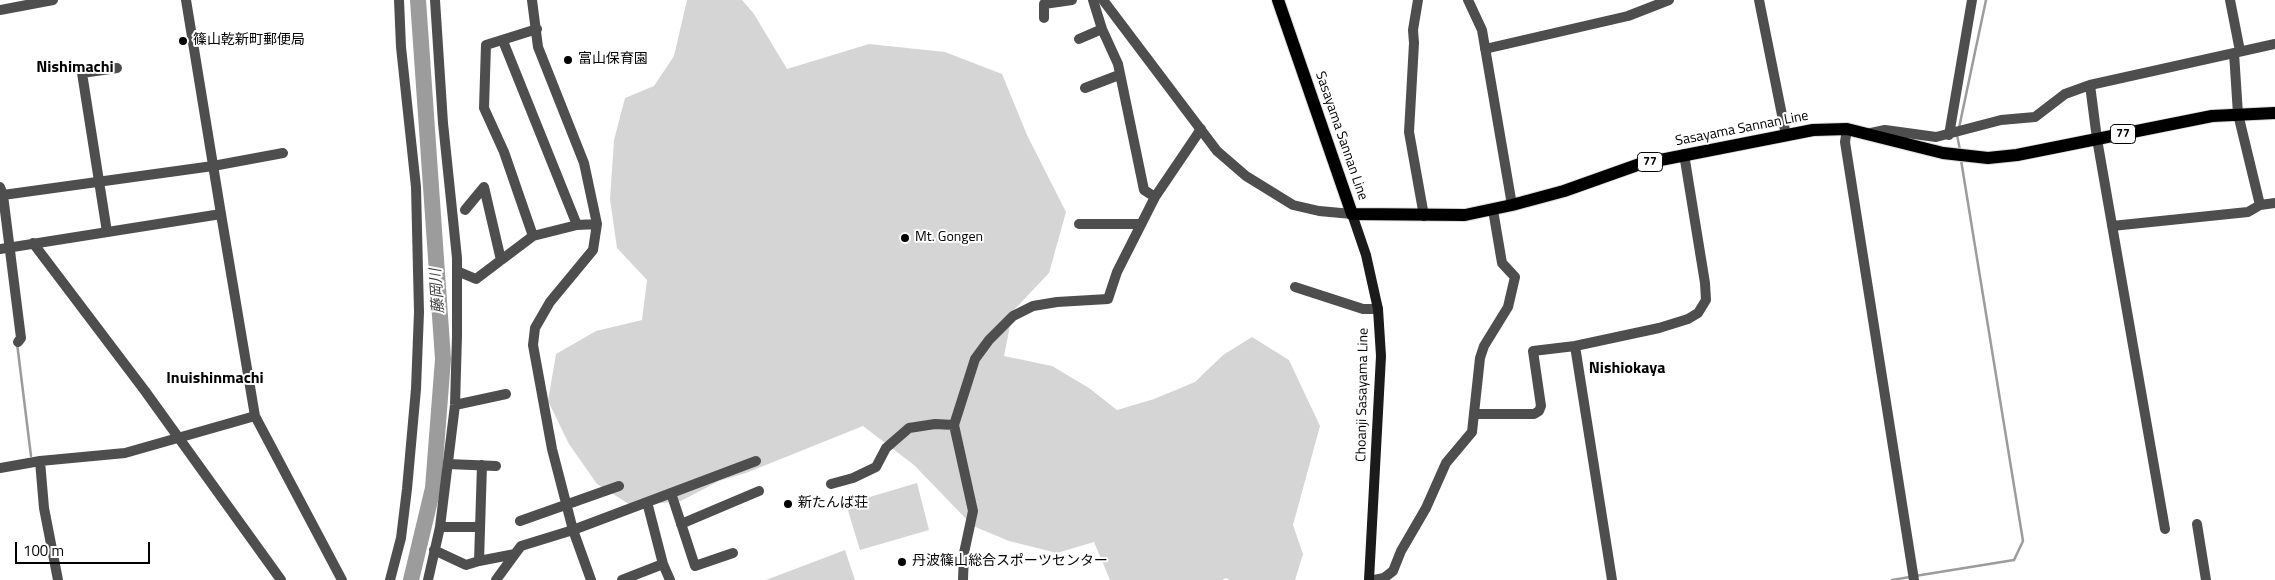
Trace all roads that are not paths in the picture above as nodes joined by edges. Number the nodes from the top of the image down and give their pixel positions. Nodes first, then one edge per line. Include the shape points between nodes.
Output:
1 (53, 0) edge
2 (186, 0) edge
3 (399, 0) edge
4 (435, 0) edge
5 (532, 0) edge
6 (1072, 0) edge
7 (1092, 0) edge
8 (1103, 0) edge
9 (1278, 0) edge
10 (1418, 0) edge
11 (1468, 0) edge
12 (1669, 0) edge
13 (1759, 0) edge
14 (1972, 0) edge
15 (2230, 0) edge
16 (15, 3) edge
17 (0, 10) edge
18 (1044, 18) dead end
19 (537, 29) junction
20 (1102, 29) junction
21 (1079, 39) dead end
22 (502, 41) junction
23 (2275, 44) edge
24 (1485, 49) junction
25 (2237, 52) junction
26 (117, 68) dead end
27 (1119, 75) junction
28 (2090, 86) junction
29 (1085, 88) dead end
30 (2275, 113) edge
31 (2238, 114) junction
32 (1201, 129) junction
33 (1847, 129) junction
34 (1870, 133) junction
35 (1951, 134) junction
36 (1786, 135) junction
37 (2097, 139) junction
38 (283, 153) dead end
39 (1684, 154) junction
40 (213, 166) junction
41 (100, 182) junction
42 (2, 191) edge
43 (1155, 197) junction
44 (2275, 203) edge
45 (1512, 205) junction
46 (2260, 205) junction
47 (465, 210) dead end
48 (1493, 210) junction
49 (221, 214) junction
50 (1352, 214) junction
51 (1424, 216) junction
52 (597, 224) junction
53 (1078, 224) dead end
54 (1141, 224) junction
55 (577, 225) junction
56 (2112, 226) junction
57 (108, 232) junction
58 (533, 236) junction
59 (33, 243) junction
60 (11, 247) junction
61 (0, 249) edge
62 (501, 260) junction
63 (457, 271) junction
64 (1295, 287) dead end
65 (1378, 309) junction
66 (18, 342) dead end
67 (1575, 346) junction
68 (506, 394) dead end
69 (455, 405) junction
70 (1475, 414) junction
71 (255, 416) junction
72 (954, 425) junction
73 (178, 437) junction
74 (40, 461) junction
75 (756, 462) dead end
76 (448, 464) junction
77 (482, 465) junction
78 (496, 466) dead end
79 (0, 468) edge
80 (831, 484) dead end
81 (619, 486) dead end
82 (759, 491) dead end
83 (671, 493) junction
84 (647, 502) junction
85 (566, 504) junction
86 (520, 520) dead end
87 (681, 524) junction
88 (2196, 524) dead end
89 (440, 527) junction
90 (480, 528) junction
91 (2165, 529) dead end
92 (573, 530) junction
93 (434, 550) junction
94 (733, 553) dead end
95 (515, 554) junction
96 (479, 561) junction
97 (663, 564) junction
98 (58, 580) edge
99 (281, 580) edge
100 (342, 580) edge
101 (390, 580) edge
102 (428, 580) edge
103 (496, 580) edge
104 (591, 580) edge
105 (622, 580) edge
106 (670, 580) edge
107 (963, 580) edge
108 (1370, 580) edge
109 (1374, 580) edge
110 (1612, 580) edge
111 (1914, 580) edge
112 (2206, 580) edge

1 - 16 street
2 - 40 street
3 - 101 street via 400,47 416,187 419,312 408,481
4 - 63 street
5 - 19 street
6 - 18 street via 1044,4
7 - 20 street
8 - 32 street
9 - 50 main road, Sasayama Sannan Line
10 - 51 street via 1413,30 1409,132
11 - 24 street via 1482,30
12 - 24 street via 1628,16
13 - 36 street
14 - 35 street
15 - 25 street
16 - 17 street
19 - 22 street
19 - 52 street via 538,47 584,163
20 - 21 street
20 - 27 street via 1118,64
22 - 55 street
22 - 58 street via 486,45 484,108 504,152
23 - 25 street
24 - 45 street
25 - 28 street
25 - 31 street
26 - 41 street via 82,73
27 - 29 street
27 - 43 street via 1144,190
28 - 35 street via 2065,94 2035,117 2001,120
28 - 37 street
30 - 31 main road, Sasayama Sannan Line / 77
31 - 37 main road, Sasayama Sannan Line / 77 via 2212,116
31 - 46 street
32 - 43 street
32 - 50 street via 1217,151 1276,197 1319,211
33 - 34 main road, Sasayama Sannan Line / 77
33 - 36 main road, Sasayama Sannan Line / 77
33 - 111 street via 1845,142
34 - 35 street via 1884,130 1936,137
34 - 37 main road, Sasayama Sannan Line / 77 via 1971,157 2017,155
36 - 39 main road, Sasayama Sannan Line / 77
37 - 56 street
38 - 40 street
39 - 45 main road, Sasayama Sannan Line / 77 via 1640,164 1564,191
39 - 67 street via 1706,300 1698,313 1688,319
40 - 41 street
40 - 49 street
41 - 42 street
41 - 57 street
42 - 60 street
43 - 54 street
44 - 46 street
45 - 48 main road, Sasayama Sannan Line / 77
46 - 56 street via 2248,212
47 - 62 street via 484,187
48 - 51 main road, Sasayama Sannan Line / 77 via 1465,215
48 - 70 street via 1502,262 1515,277 1508,308 1480,358
49 - 57 street
49 - 71 street
50 - 51 main road, Sasayama Sannan Line / 77
50 - 65 main road, Choanji Sasayama Line via 1366,255
52 - 55 street
52 - 85 street via 593,250 550,302 535,328 533,345 552,450
53 - 54 street
54 - 72 street via 1116,272 1108,299 1032,306 1013,316 989,340 975,359
55 - 58 street
56 - 91 street
57 - 59 street
58 - 62 street
59 - 60 street
59 - 73 street
60 - 61 street
60 - 66 street via 21,338
62 - 63 street via 476,278
63 - 69 street
64 - 65 street via 1362,310
65 - 108 main road, Choanji Sasayama Line via 1381,356
67 - 70 street via 1533,350 1540,411 1534,414
67 - 110 street
68 - 69 street
69 - 76 street
70 - 109 street via 1472,432 1446,463 1393,571
71 - 73 street
71 - 100 street
72 - 80 street via 909,428 886,448 876,467
72 - 107 street via 973,511 964,553
73 - 74 street via 125,453
73 - 99 street
74 - 79 street
74 - 98 street via 44,508
75 - 83 street
76 - 77 street
76 - 89 street
77 - 78 street
77 - 90 street
81 - 85 street
82 - 87 street
83 - 84 street
83 - 87 street
84 - 92 street
84 - 97 street
85 - 86 street
85 - 92 street
87 - 94 street via 695,566
88 - 112 street
89 - 90 street
89 - 93 street
90 - 96 street
92 - 95 street via 521,546
92 - 104 street
93 - 96 street via 466,565
93 - 102 street
95 - 96 street
95 - 103 street
97 - 105 street
97 - 106 street

